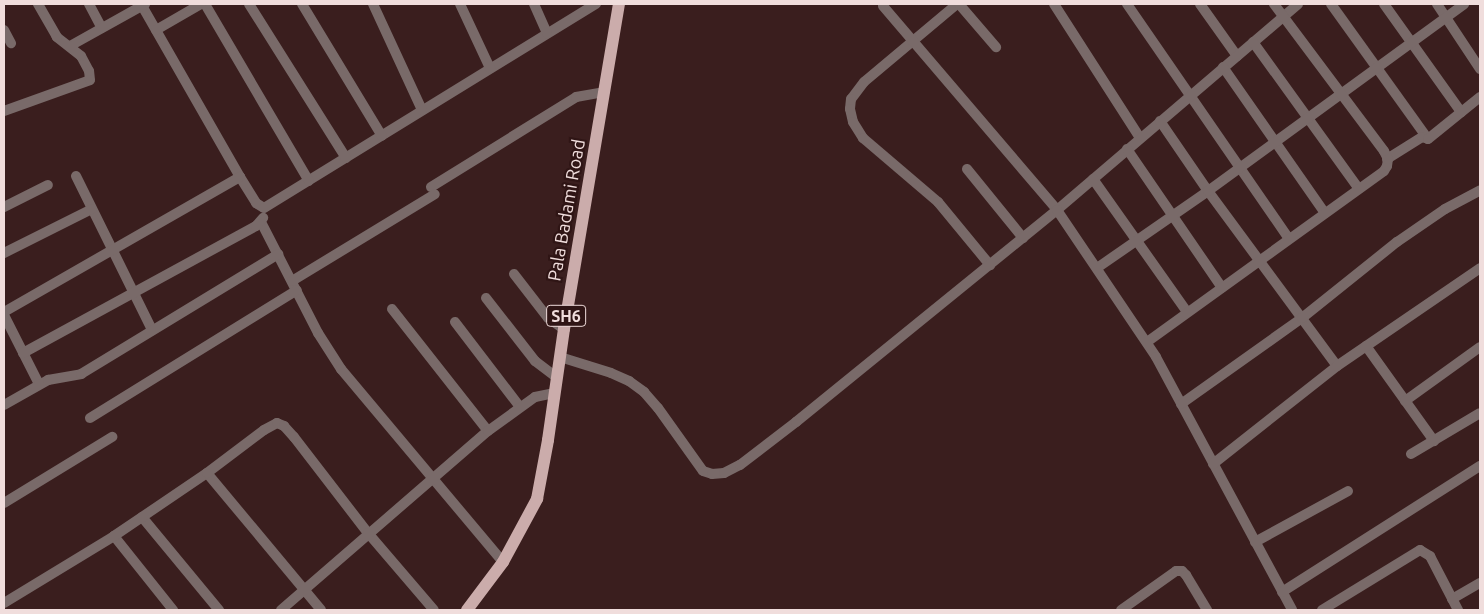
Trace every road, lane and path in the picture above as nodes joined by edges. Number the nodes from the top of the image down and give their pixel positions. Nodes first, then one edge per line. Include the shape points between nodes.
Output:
1 (38, 4) edge
2 (89, 4) edge
3 (143, 4) edge
4 (203, 4) edge
5 (249, 4) edge
6 (302, 4) edge
7 (373, 4) edge
8 (460, 4) edge
9 (534, 4) edge
10 (596, 4) edge
11 (619, 4) edge
12 (958, 4) edge
13 (1054, 4) edge
14 (1127, 4) edge
15 (1200, 4) edge
16 (1274, 4) edge
17 (1298, 4) edge
18 (1331, 4) edge
19 (1384, 4) edge
20 (1437, 4) edge
21 (1464, 4) edge
22 (883, 6) dead end
23 (1283, 16) junction
24 (1446, 17) junction
25 (102, 28) junction
26 (4, 30) edge
27 (156, 30) junction
28 (547, 33) junction
29 (913, 42) junction
30 (1252, 42) junction
31 (1411, 42) junction
32 (11, 43) dead end
33 (70, 46) junction
34 (996, 46) dead end
35 (1237, 56) junction
36 (1223, 67) junction
37 (1377, 67) junction
38 (490, 68) junction
39 (1480, 69) edge
40 (604, 92) junction
41 (1341, 94) junction
42 (1191, 95) junction
43 (1480, 97) edge
44 (422, 110) junction
45 (4, 111) edge
46 (1460, 112) junction
47 (1309, 118) junction
48 (1160, 122) junction
49 (382, 136) junction
50 (1140, 138) junction
51 (1428, 139) junction
52 (1276, 142) junction
53 (1127, 149) junction
54 (346, 158) junction
55 (1387, 159) junction
56 (1241, 167) junction
57 (967, 169) dead end
58 (76, 176) dead end
59 (240, 177) junction
60 (1093, 179) junction
61 (309, 181) junction
62 (48, 186) dead end
63 (1359, 189) junction
64 (1480, 190) edge
65 (1208, 192) junction
66 (4, 207) edge
67 (264, 208) junction
68 (92, 209) junction
69 (1057, 210) junction
70 (1325, 213) junction
71 (1173, 216) junction
72 (260, 222) junction
73 (1023, 238) junction
74 (1289, 239) junction
75 (1137, 240) junction
76 (112, 249) junction
77 (4, 253) edge
78 (278, 254) junction
79 (1259, 261) junction
80 (990, 265) junction
81 (1097, 268) junction
82 (1480, 268) edge
83 (514, 274) dead end
84 (294, 285) junction
85 (1222, 288) junction
86 (134, 293) junction
87 (486, 298) dead end
88 (392, 309) dead end
89 (1187, 312) junction
90 (4, 313) edge
91 (1302, 318) junction
92 (455, 322) dead end
93 (564, 329) junction
94 (152, 330) junction
95 (1147, 342) junction
96 (1366, 346) junction
97 (1480, 348) edge
98 (23, 354) junction
99 (560, 357) junction
100 (1337, 366) junction
101 (556, 377) junction
102 (39, 384) junction
103 (554, 393) junction
104 (1405, 401) junction
105 (1181, 404) junction
106 (4, 405) edge
107 (520, 407) junction
108 (1480, 413) edge
109 (90, 418) dead end
110 (488, 431) junction
111 (112, 437) dead end
112 (1434, 441) junction
113 (1411, 454) dead end
114 (1213, 464) junction
115 (1480, 466) edge
116 (207, 473) junction
117 (431, 478) junction
118 (1348, 491) dead end
119 (4, 503) edge
120 (142, 517) junction
121 (368, 533) junction
122 (114, 536) junction
123 (1255, 542) junction
124 (503, 562) junction
125 (1480, 583) edge
126 (303, 591) junction
127 (1282, 592) junction
128 (1452, 599) junction
129 (4, 603) edge
130 (173, 610) edge
131 (219, 610) edge
132 (281, 610) edge
133 (321, 610) edge
134 (434, 610) edge
135 (467, 610) edge
136 (1121, 610) edge
137 (1207, 610) edge
138 (1292, 610) edge
139 (1322, 610) edge
140 (1458, 610) edge

1 - 33 street via 57,37
2 - 25 street
3 - 25 street
3 - 27 street
4 - 27 street
4 - 61 street
5 - 54 street
6 - 49 street
7 - 44 street
8 - 38 street
9 - 28 street
10 - 28 street
11 - 40 main road, Pala Badami Road / SH6
12 - 29 street
12 - 34 street
13 - 50 street
14 - 42 street
15 - 35 street
16 - 23 street
17 - 23 street
18 - 37 street
19 - 31 street
20 - 24 street
21 - 24 street
22 - 29 street
23 - 30 street
23 - 41 street
24 - 31 street
24 - 39 street
25 - 33 street
26 - 32 street
27 - 59 street
28 - 38 street
29 - 69 street
29 - 80 street via 856,90 851,99 853,122 863,138 938,202
30 - 35 street
30 - 47 street
31 - 37 street
31 - 46 street
33 - 45 street via 81,56 90,80
35 - 36 street
36 - 42 street
36 - 52 street
37 - 41 street
37 - 51 street
38 - 44 street
40 - 84 street via 576,97
40 - 93 main road, Pala Badami Road / SH6
41 - 47 street
41 - 55 street
42 - 48 street
42 - 56 street
43 - 46 street
44 - 49 street
46 - 51 street
47 - 52 street
47 - 63 street
48 - 50 street
48 - 65 street
49 - 54 street
50 - 53 street
51 - 55 street via 1422,138
52 - 56 street
52 - 70 street
53 - 60 street
53 - 71 street
54 - 61 street
55 - 63 street via 1384,171
56 - 65 street
56 - 74 street
57 - 73 street
58 - 68 street
59 - 67 street via 256,203
59 - 76 street
60 - 69 street
60 - 75 street
61 - 67 street
62 - 66 street
63 - 70 street
64 - 91 street via 1445,209 1398,242
65 - 71 street
65 - 79 street
67 - 72 street
68 - 76 street
68 - 77 street
69 - 73 street
69 - 81 street
70 - 74 street
71 - 75 street
71 - 85 street
72 - 78 street
72 - 86 street
73 - 80 street
74 - 79 street
75 - 81 street
75 - 89 street
76 - 86 street
76 - 90 street
78 - 84 street
78 - 94 street
79 - 85 street
79 - 91 street
80 - 99 street via 796,422 740,465 724,473 703,471 658,408 629,381
81 - 95 street
82 - 96 street
83 - 93 street via 548,318
84 - 109 street
84 - 117 street via 340,369
85 - 89 street
86 - 94 street
86 - 98 street
87 - 101 street via 536,361
88 - 110 street
89 - 95 street
90 - 98 street
91 - 100 street
91 - 105 street
92 - 107 street
93 - 99 main road, Pala Badami Road / SH6
94 - 102 street via 81,374
95 - 105 street
96 - 100 street
96 - 104 street
97 - 104 street
98 - 102 street
99 - 101 main road, Pala Badami Road / SH6
100 - 114 street
101 - 103 main road, Pala Badami Road / SH6
102 - 106 street
103 - 107 street via 535,397
103 - 124 main road, Pala Badami Road / SH6 via 537,499
104 - 112 street
105 - 114 street
107 - 110 street
108 - 112 street
110 - 117 street
111 - 119 street
112 - 113 street
114 - 123 street
115 - 127 street
116 - 120 street
116 - 121 street via 264,430 277,424 284,426
116 - 126 street
117 - 121 street
117 - 124 street
118 - 123 street
120 - 122 street
120 - 131 street
121 - 126 street
121 - 134 street
122 - 129 street
122 - 130 street
123 - 127 street
124 - 135 main road, Pala Badami Road / SH6
125 - 128 street
126 - 132 street
126 - 133 street
127 - 138 street
128 - 139 street via 1430,556 1420,550
128 - 140 street
136 - 137 street via 1176,571 1186,575

